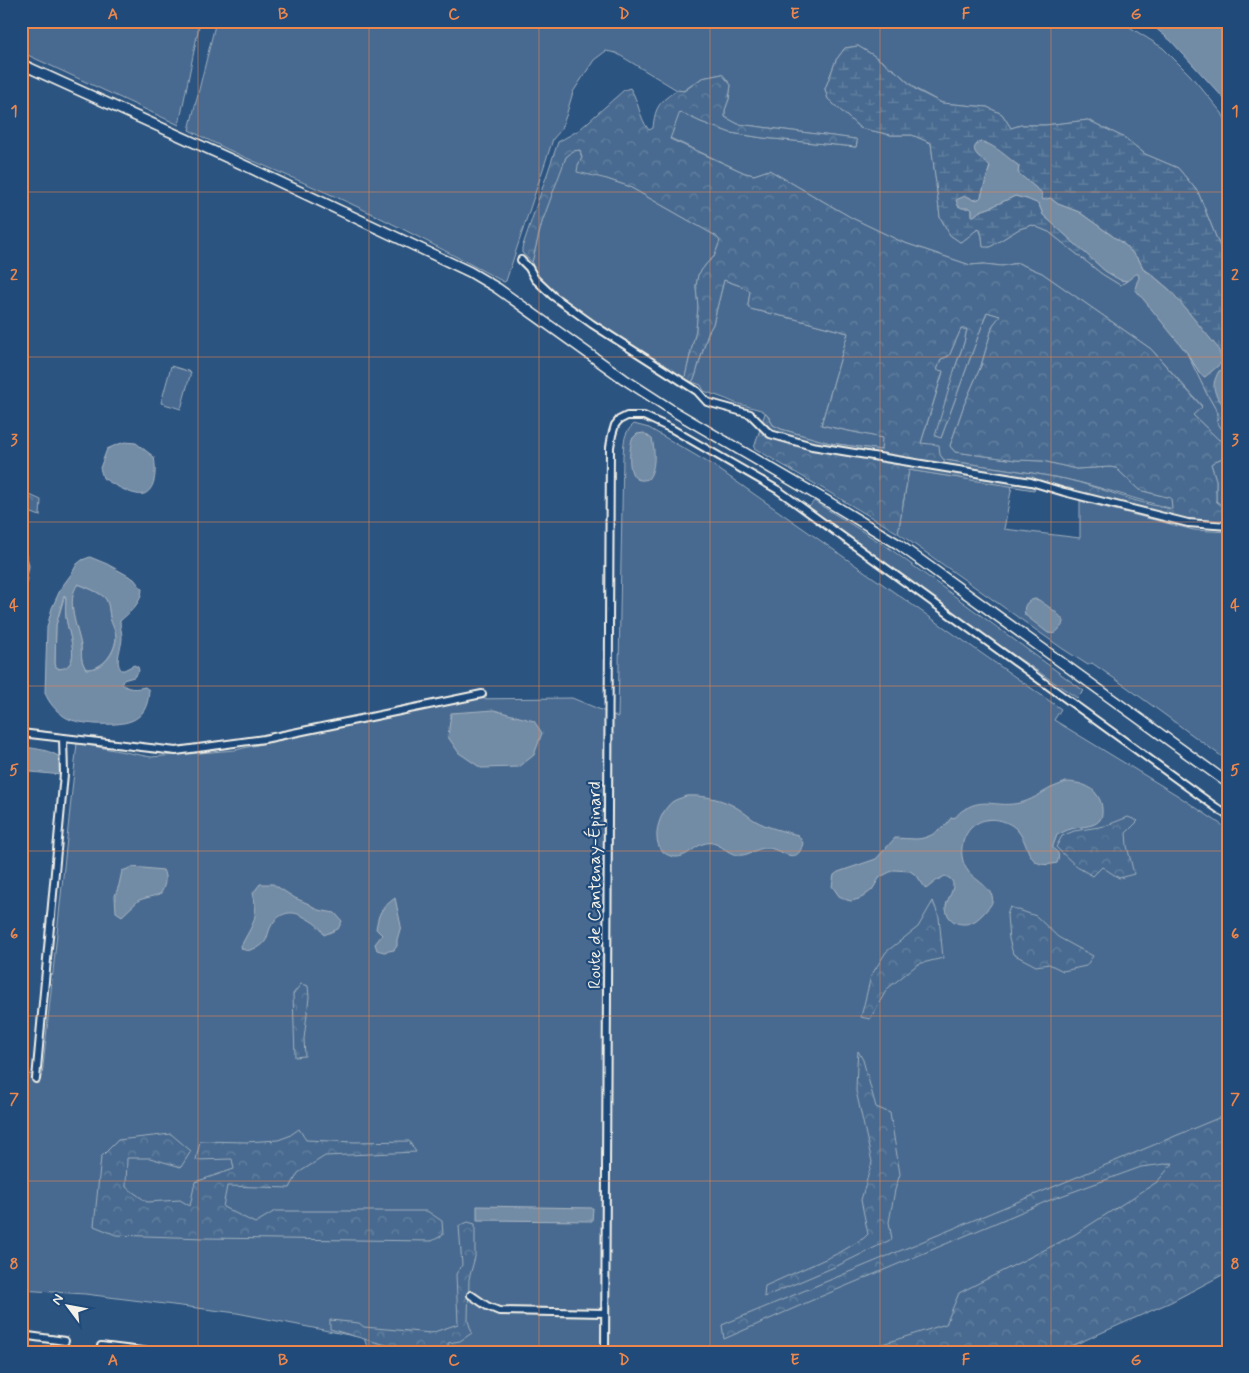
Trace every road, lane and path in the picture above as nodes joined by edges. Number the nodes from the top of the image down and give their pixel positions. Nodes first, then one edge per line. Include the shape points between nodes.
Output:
1 (21, 64) edge
2 (521, 260) dead end
3 (1228, 526) edge
4 (482, 694) dead end
5 (21, 733) edge
6 (63, 738) junction
7 (1228, 783) edge
8 (1228, 816) edge
9 (36, 1078) dead end
10 (471, 1295) dead end
11 (606, 1313) junction
12 (21, 1335) edge
13 (65, 1341) dead end
14 (101, 1346) dead end
15 (150, 1352) edge
16 (605, 1352) edge

1 - 7 main road via 248,167 470,272 497,288 675,412 898,544
2 - 3 street via 553,296 592,324 697,390 707,402 750,414 770,434 812,446 1031,482 1188,523
4 - 6 street via 264,739 176,751
5 - 6 street
6 - 9 street via 64,774
8 - 11 street, Route de Cantenay-Épinard via 778,490 644,416 627,416 619,420 610,447
10 - 11 street via 499,1311
11 - 16 street, Route de Cantenay-Épinard
12 - 13 street
14 - 15 street

